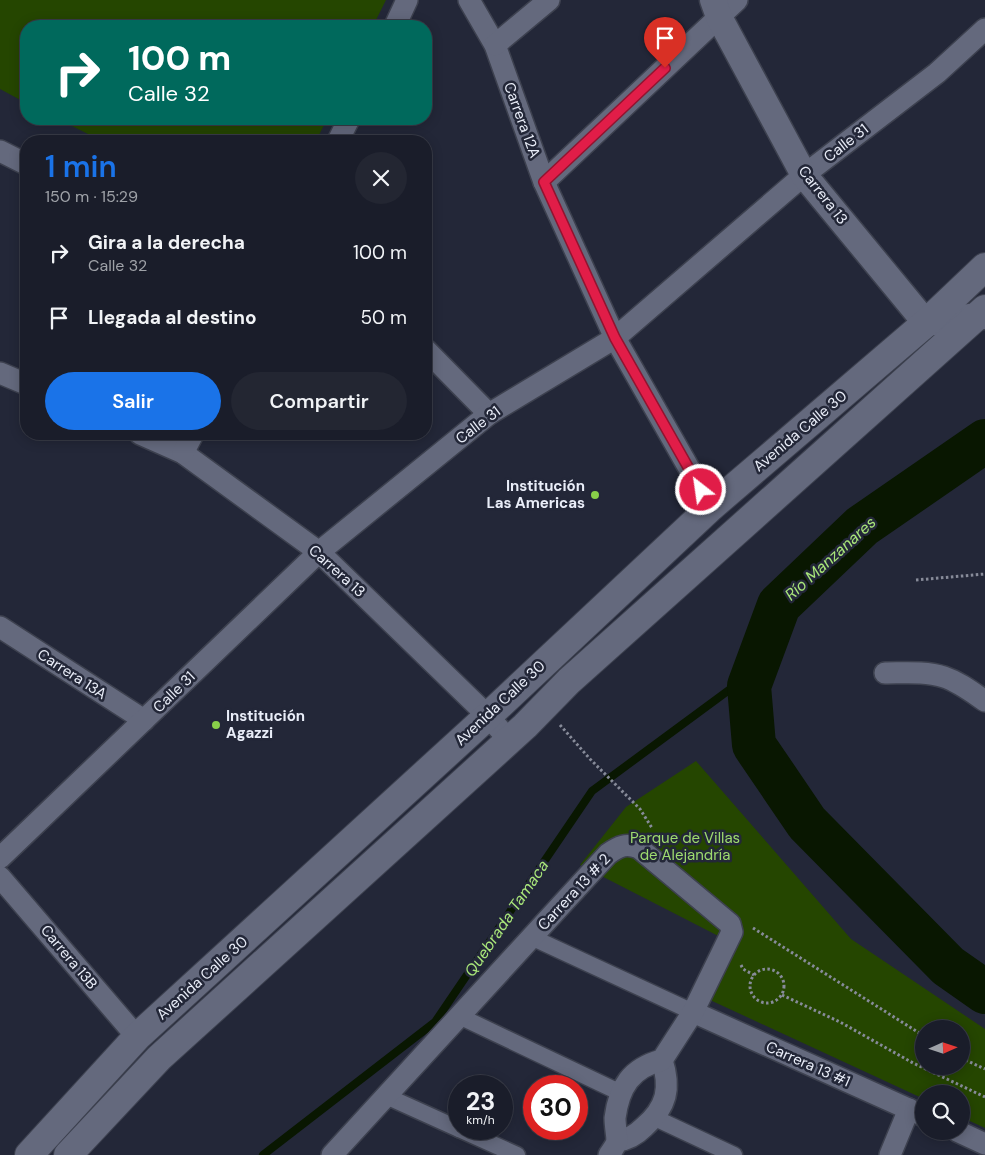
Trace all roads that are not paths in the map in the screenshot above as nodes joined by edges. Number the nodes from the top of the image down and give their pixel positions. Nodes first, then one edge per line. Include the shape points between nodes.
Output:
1 (408, 0) edge
2 (470, 0) edge
3 (549, 0) edge
4 (723, 6) edge
5 (398, 20) edge
6 (985, 29) edge
7 (495, 45) junction
8 (0, 151) edge
9 (20, 161) edge
10 (804, 175) junction
11 (544, 182) junction
12 (985, 267) edge
13 (983, 314) edge
14 (926, 323) junction
15 (615, 338) junction
16 (432, 356) edge
17 (0, 373) edge
18 (20, 381) edge
19 (489, 414) junction
20 (154, 440) edge
21 (190, 440) edge
22 (183, 453) junction
23 (711, 507) junction
24 (319, 552) junction
25 (0, 627) edge
26 (885, 673) dead end
27 (985, 701) edge
28 (488, 716) junction
29 (144, 720) junction
30 (509, 740) junction
31 (0, 858) edge
32 (0, 877) edge
33 (531, 938) junction
34 (693, 1012) junction
35 (460, 1016) junction
36 (137, 1037) junction
37 (662, 1060) junction
38 (621, 1093) junction
39 (386, 1096) junction
40 (915, 1113) edge
41 (915, 1115) edge
42 (655, 1118) junction
43 (448, 1124) edge
44 (970, 1137) edge
45 (484, 1140) edge
46 (985, 1144) edge
47 (613, 1148) edge
48 (29, 1155) edge
49 (68, 1155) edge
50 (332, 1155) edge
51 (517, 1155) edge
52 (734, 1155) edge
53 (890, 1155) edge

1 - 5 street
2 - 7 street, Carrera 12A
3 - 7 street
4 - 10 street, Carrera 13
4 - 11 street
6 - 10 street, Calle 31 via 936,73
7 - 11 street, Carrera 12A
8 - 9 street
10 - 14 street, Carrera 13
10 - 15 street, Calle 31
11 - 15 street, Carrera 12A
12 - 14 main road, Avenida Calle 30
13 - 14 street
13 - 30 main road, Avenida Calle 30 via 569,681
14 - 23 main road, Avenida Calle 30
15 - 19 street, Calle 31
15 - 23 street, Carrera 12A
16 - 19 street
17 - 18 street
19 - 24 street, Calle 31
20 - 22 street, Carrera 13
21 - 22 street
22 - 24 street, Carrera 13
23 - 28 main road, Avenida Calle 30
24 - 28 street, Carrera 13
24 - 29 street, Calle 31
25 - 29 street, Carrera 13A
26 - 27 street via 926,673 945,677
28 - 30 street, Carrera 13
28 - 36 main road, Avenida Calle 30
29 - 31 street, Calle 31
30 - 49 main road, Avenida Calle 30 via 159,1058
32 - 36 street, Carrera 13B
33 - 34 street
33 - 34 street, Carrera 13 # 2 via 608,854 628,844 639,848 730,924 732,932
33 - 35 street, Carrera 13 # 2
34 - 37 street, Carrera 13 # 2
34 - 40 street, Carrera 13 #1
35 - 38 street
35 - 39 street, Carrera 13 # 2
36 - 48 main road, Avenida Calle 30
37 - 38 street, Carrera 13 # 2 via 627,1080
37 - 42 street via 666,1092 662,1108
38 - 47 street, Carrera 13 # 2
39 - 43 street
39 - 50 street, Carrera 13 # 2
41 - 53 street
42 - 47 street
42 - 52 street
44 - 46 street
45 - 51 street

